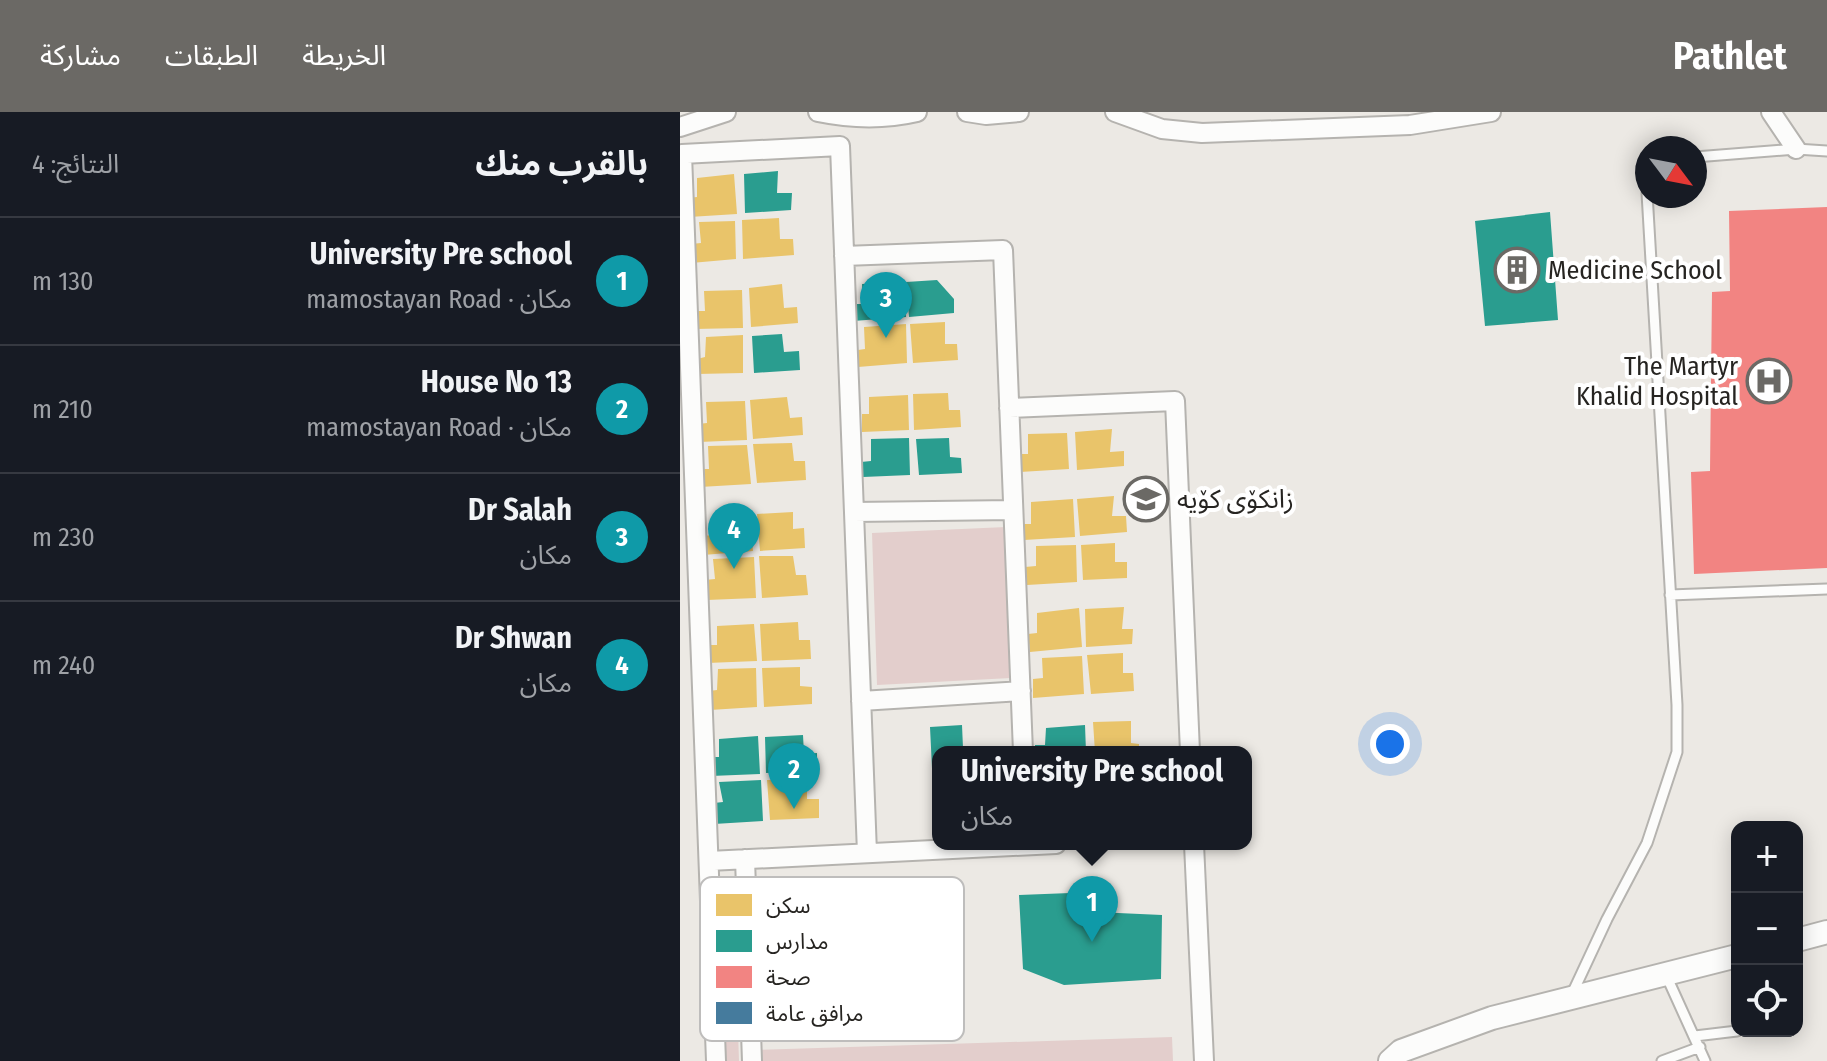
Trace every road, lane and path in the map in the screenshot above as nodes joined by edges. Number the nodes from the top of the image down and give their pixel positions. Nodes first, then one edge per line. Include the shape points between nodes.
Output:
1 (726, 112) edge
2 (818, 112) edge
3 (917, 112) edge
4 (967, 112) edge
5 (1019, 112) edge
6 (1115, 112) edge
7 (1491, 112) edge
8 (1771, 112) edge
9 (680, 127) edge
10 (1796, 149) junction
11 (1827, 151) edge
12 (1707, 156) edge
13 (1648, 208) edge
14 (844, 256) junction
15 (1009, 408) junction
16 (1013, 510) junction
17 (854, 512) junction
18 (1827, 589) edge
19 (1670, 595) junction
20 (1021, 691) junction
21 (861, 701) junction
22 (1023, 746) edge
23 (1190, 746) edge
24 (932, 850) edge
25 (1194, 850) edge
26 (867, 853) junction
27 (745, 859) junction
28 (709, 861) junction
29 (710, 877) edge
30 (746, 877) edge
31 (1827, 932) edge
32 (1803, 938) edge
33 (1731, 958) edge
34 (1666, 975) junction
35 (1571, 997) junction
36 (1731, 1032) edge
37 (1695, 1036) junction
38 (715, 1041) edge
39 (751, 1041) edge
40 (1700, 1047) junction
41 (716, 1061) edge
42 (752, 1061) edge
43 (1204, 1061) edge
44 (1390, 1061) edge
45 (1662, 1061) edge
46 (1705, 1061) edge

1 - 9 street
2 - 3 street via 888,118
4 - 5 street
6 - 7 street via 1162,129 1202,133 1410,125
8 - 10 street
10 - 11 lane
10 - 12 lane
13 - 19 lane
14 - 15 street via 1003,250
14 - 17 street
14 - 28 street via 840,146 682,154
15 - 16 street
15 - 23 street via 1175,401
16 - 17 street
16 - 20 street
17 - 21 street
18 - 19 lane
19 - 35 lane via 1677,752 1647,843
20 - 21 street
20 - 22 street
21 - 26 street
24 - 26 street
25 - 43 street
26 - 27 street
27 - 28 street
27 - 30 street
28 - 29 street
31 - 32 street
33 - 34 street
34 - 35 street
34 - 37 lane
35 - 44 street via 1479,1023 1401,1051
36 - 37 lane
37 - 40 lane
38 - 41 street
39 - 42 street
40 - 45 lane
40 - 46 lane

